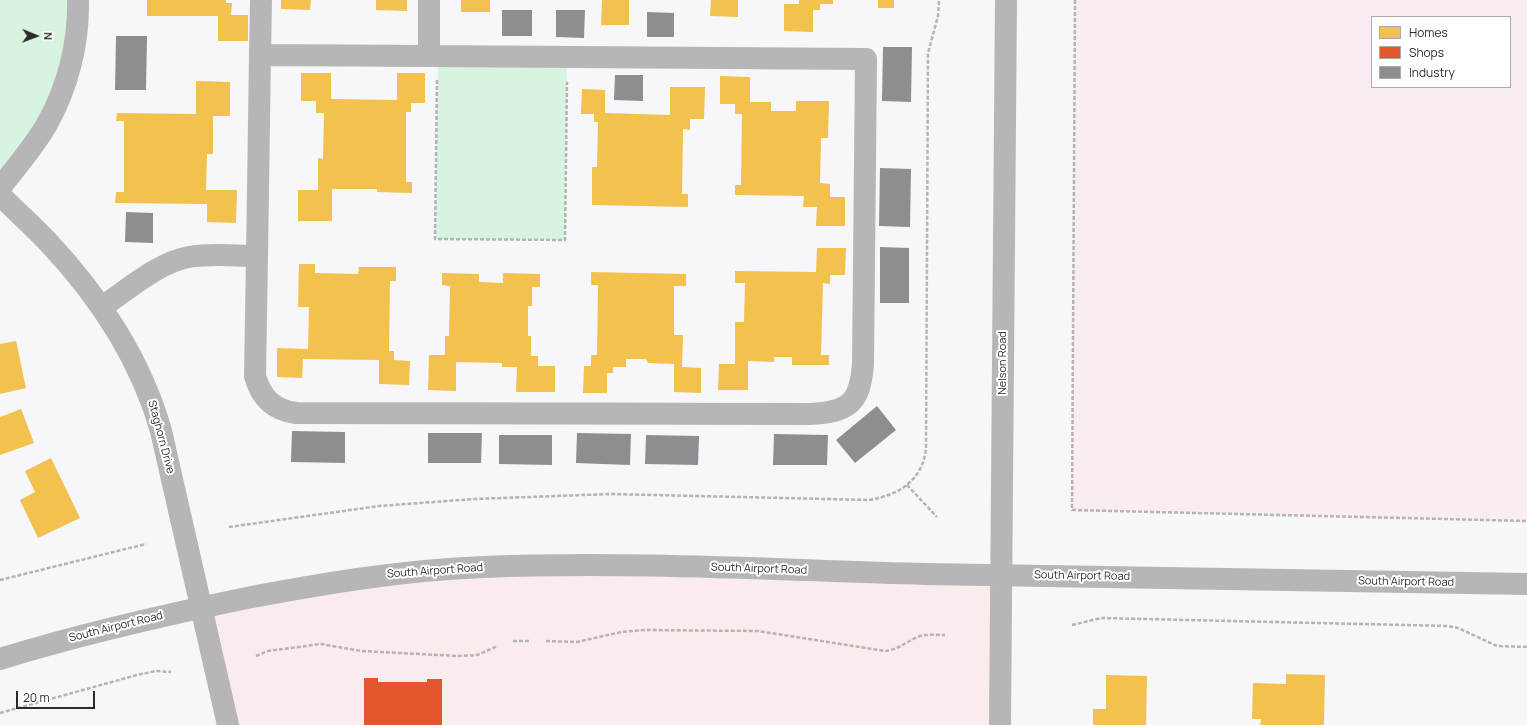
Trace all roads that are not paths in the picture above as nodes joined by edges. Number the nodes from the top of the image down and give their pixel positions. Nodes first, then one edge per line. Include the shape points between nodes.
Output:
1 (78, 0) edge
2 (260, 0) edge
3 (429, 0) edge
4 (1006, 0) edge
5 (260, 55) junction
6 (433, 56) junction
7 (0, 188) edge
8 (0, 195) edge
9 (257, 256) junction
10 (102, 308) junction
11 (1002, 575) junction
12 (1527, 584) edge
13 (202, 607) junction
14 (0, 659) edge
15 (228, 725) edge
16 (1000, 725) edge

1 - 7 street via 73,53 56,104 38,138
2 - 5 street
3 - 6 street
4 - 11 main road, Nelson Road
5 - 6 street
5 - 9 street
6 - 9 street via 866,59 863,376 858,392 844,408 834,412 810,414 306,414 285,411 267,400 255,376
8 - 10 street, Staghorn Drive via 48,242
9 - 10 street via 194,256 182,259 150,275
10 - 13 street, Staghorn Drive via 140,374 157,416
11 - 12 main road, South Airport Road
11 - 13 main road, South Airport Road via 604,565 482,567 387,574
11 - 16 main road, Nelson Road
13 - 14 main road, South Airport Road via 62,640
13 - 15 street, Staghorn Drive

